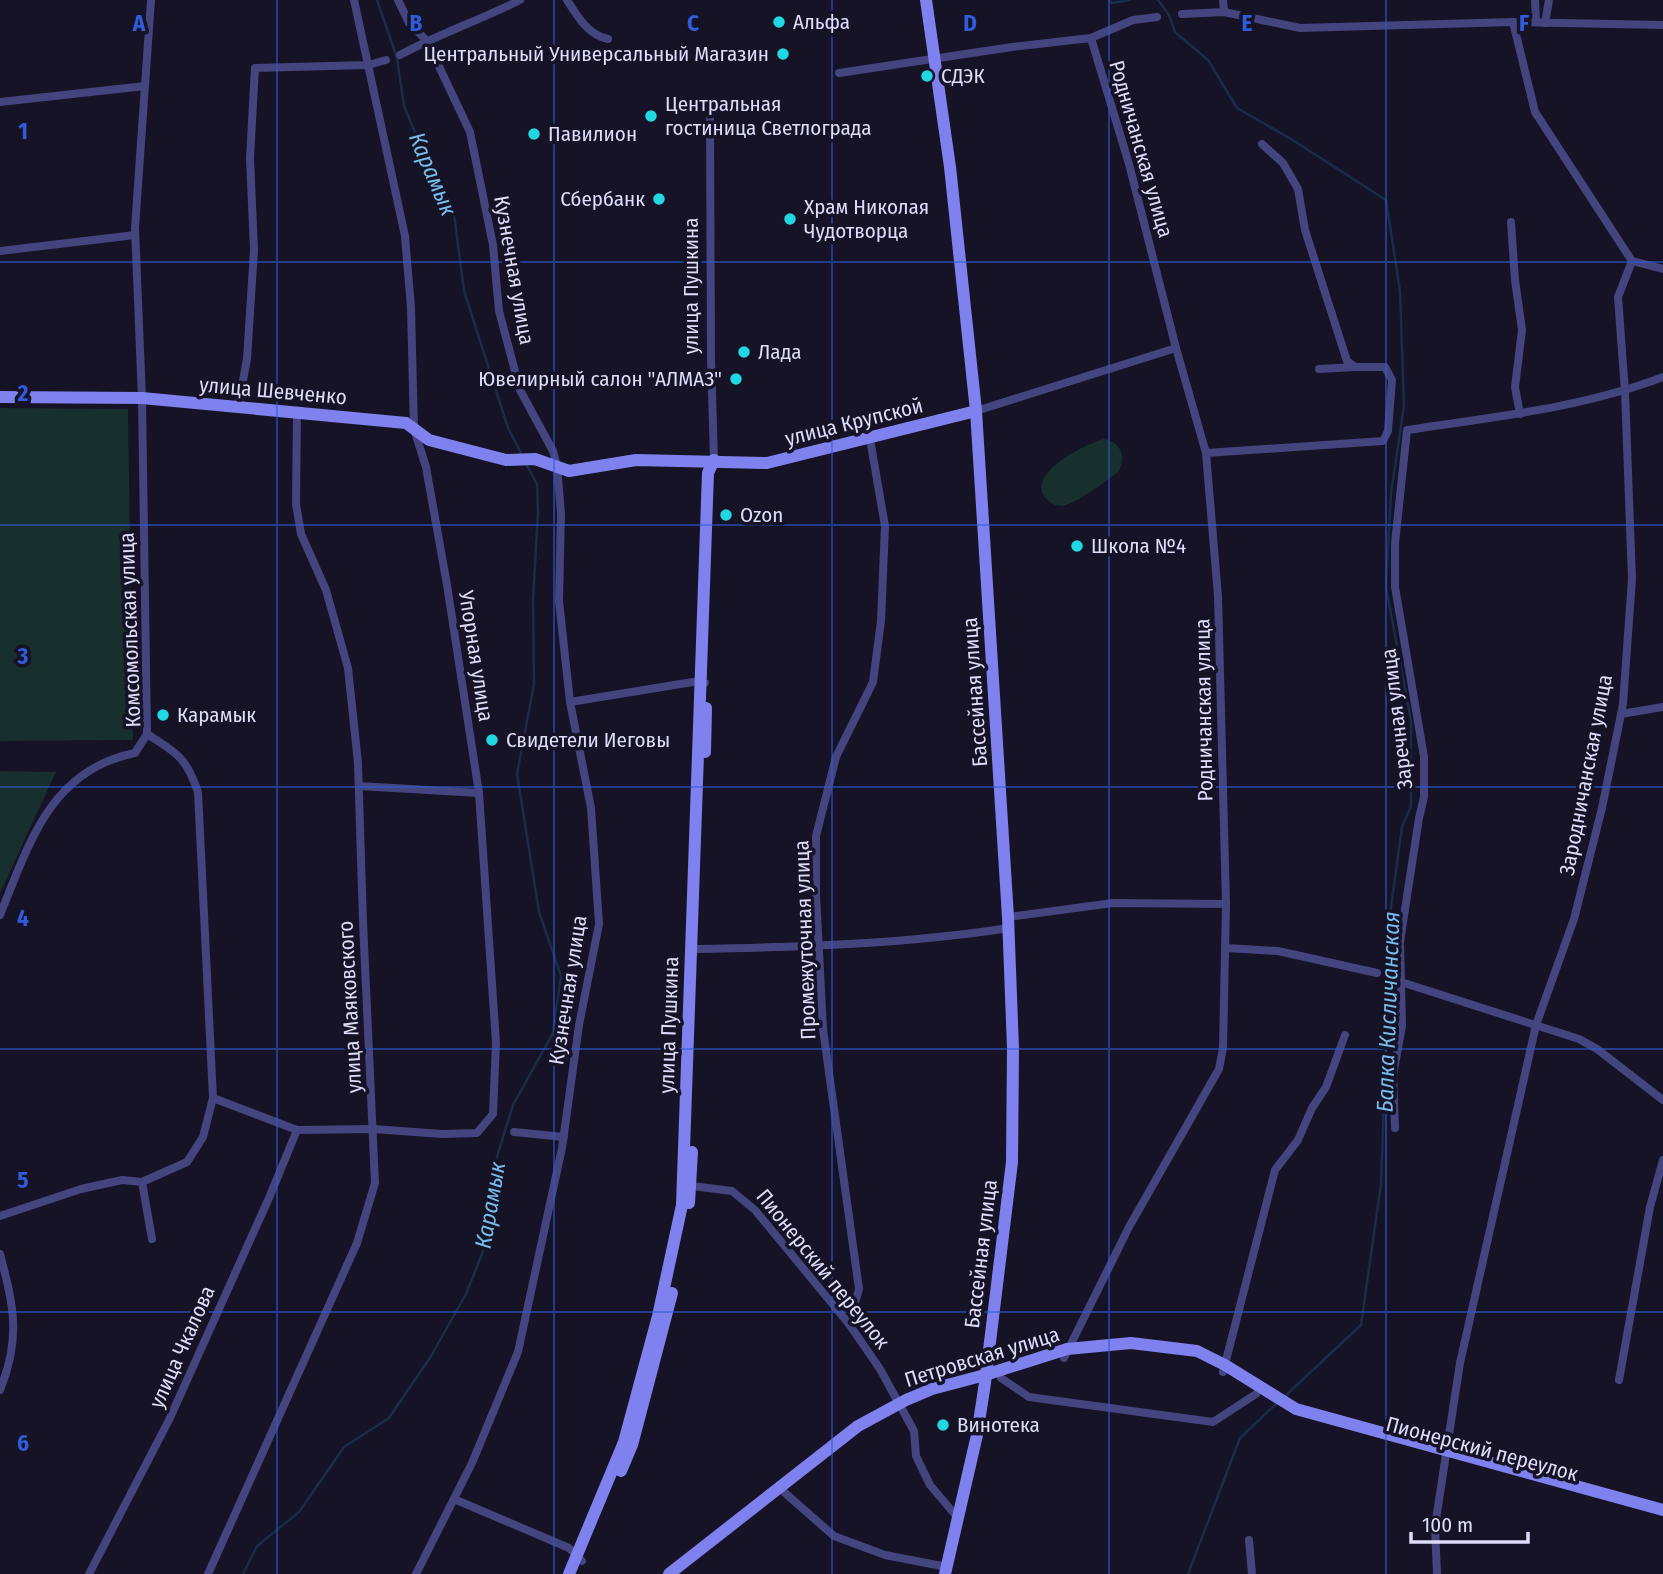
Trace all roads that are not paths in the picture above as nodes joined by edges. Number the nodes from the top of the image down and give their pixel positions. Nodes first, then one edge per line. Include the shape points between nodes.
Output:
1 (151, 0) edge
2 (354, 0) edge
3 (398, 0) edge
4 (520, 0) edge
5 (567, 0) edge
6 (926, 0) edge
7 (1223, 0) edge
8 (1535, 0) edge
9 (1549, 0) edge
10 (1224, 12) junction
11 (1181, 14) dead end
12 (1157, 17) dead end
13 (1513, 22) junction
14 (1540, 22) junction
15 (1663, 25) edge
16 (1091, 38) junction
17 (608, 39) dead end
18 (427, 41) junction
19 (400, 55) dead end
20 (935, 59) junction
21 (386, 60) dead end
22 (368, 65) junction
23 (839, 73) dead end
24 (145, 86) junction
25 (0, 102) edge
26 (710, 110) dead end
27 (1262, 144) dead end
28 (1511, 222) dead end
29 (135, 235) junction
30 (0, 251) edge
31 (1632, 261) junction
32 (1663, 269) edge
33 (1176, 348) junction
34 (1355, 367) junction
35 (1319, 369) dead end
36 (1663, 377) edge
37 (1625, 392) junction
38 (0, 397) edge
39 (142, 398) junction
40 (238, 407) junction
41 (976, 411) junction
42 (297, 413) junction
43 (1520, 414) junction
44 (414, 429) junction
45 (870, 439) junction
46 (1206, 453) junction
47 (535, 459) joint
48 (714, 460) junction
49 (557, 466) junction
50 (703, 682) junction
51 (570, 702) junction
52 (1663, 707) edge
53 (1621, 715) junction
54 (147, 734) junction
55 (359, 786) junction
56 (479, 793) junction
57 (1226, 904) junction
58 (0, 915) edge
59 (1008, 923) junction
60 (819, 947) junction
61 (1225, 948) junction
62 (696, 949) junction
63 (1377, 973) dead end
64 (1401, 982) junction
65 (1536, 1024) junction
66 (1345, 1035) dead end
67 (214, 1098) junction
68 (1663, 1100) edge
69 (1395, 1128) dead end
70 (373, 1129) junction
71 (297, 1130) junction
72 (514, 1132) dead end
73 (564, 1136) junction
74 (1663, 1160) edge
75 (142, 1182) junction
76 (692, 1186) junction
77 (0, 1216) edge
78 (152, 1239) dead end
79 (0, 1254) edge
80 (849, 1324) junction
81 (1066, 1353) junction
82 (1224, 1368) junction
83 (1001, 1378) junction
84 (985, 1379) junction
85 (1619, 1380) dead end
86 (0, 1391) edge
87 (1262, 1393) junction
88 (901, 1406) junction
89 (1444, 1460) junction
90 (785, 1493) junction
91 (454, 1499) junction
92 (1663, 1510) edge
93 (958, 1518) junction
94 (1663, 1519) edge
95 (1249, 1540) dead end
96 (579, 1558) junction
97 (946, 1571) edge
98 (89, 1574) edge
99 (208, 1574) edge
100 (416, 1574) edge
101 (569, 1574) edge
102 (576, 1574) edge
103 (669, 1574) edge
104 (680, 1574) edge
105 (1252, 1574) edge
106 (1437, 1574) edge

1 - 24 street, Комсомольская улица
2 - 22 street, Упорная улица
3 - 18 street, Кузнечная улица via 409,23
4 - 18 street
5 - 17 street via 589,29
6 - 20 street, Бассейная улица
7 - 10 street
8 - 14 street
9 - 14 street
10 - 11 street
10 - 13 street via 1300,28
12 - 16 street via 1133,20
13 - 14 street
13 - 31 street via 1535,112
14 - 15 street
16 - 20 street
16 - 33 street, Родничанская улица
18 - 19 street
18 - 49 street, Кузнечная улица via 470,132 493,245 499,311 520,390
20 - 23 street
20 - 41 street, Бассейная улица
21 - 22 street
22 - 40 street via 255,68 250,158 254,250 247,359
22 - 44 street, Упорная улица via 405,236
24 - 25 street
24 - 29 street, Комсомольская улица
26 - 48 street, улица Пушкина
27 - 34 street via 1283,163 1298,189 1305,230 1347,361
28 - 43 street via 1522,330 1515,387
29 - 30 street
29 - 39 street, Комсомольская улица
31 - 32 street
31 - 37 street, Зародничанская улица via 1618,297
33 - 41 street, улица Крупской
33 - 46 street, Родничанская улица
34 - 35 street
34 - 46 street via 1385,367 1392,380 1388,431 1382,441
36 - 37 street
37 - 43 street
37 - 53 street, Зародничанская улица via 1632,579
38 - 39 street, улица Шевченко
39 - 40 street, улица Шевченко
39 - 54 street, Комсомольская улица
40 - 42 street, улица Шевченко
41 - 45 street, улица Крупской
41 - 59 street, Бассейная улица
42 - 44 street, улица Шевченко via 406,423
42 - 55 street, улица Маяковского via 296,504 301,534 326,590 348,668
43 - 64 street, Заречная улица via 1407,430 1395,587 1424,757 1424,797 1400,942
44 - 47 street, улица Шевченко via 429,440 506,460
44 - 56 street, Упорная улица via 429,480
45 - 48 street, улица Крупской via 767,463
45 - 60 street, Промежуточная улица via 885,526 881,621 873,682 836,757 816,836
46 - 57 street, Родничанская улица via 1218,596
47 - 49 street, улица Крупской
48 - 49 street, улица Крупской via 636,460 569,471
48 - 50 street, улица Пушкина
49 - 51 street, Кузнечная улица via 559,601
50 - 51 street
50 - 62 street, улица Пушкина via 707,726
50 - 96 street, улица Пушкина via 682,1205 624,1442
51 - 73 street, Кузнечная улица via 591,808 599,924
52 - 53 street
53 - 65 street, Зародничанская улица via 1574,919
54 - 58 street via 135,753 116,757 64,789 33,834
54 - 67 street, Комсомольская улица via 177,753 190,769 198,792
55 - 56 street
55 - 70 street, улица Маяковского
56 - 70 street, Упорная улица via 496,1044 493,1114 477,1133
57 - 59 street via 1113,903
57 - 61 street, Родничанская улица
59 - 60 street via 940,938
59 - 84 street, Бассейная улица via 1012,1162
60 - 62 street
60 - 80 street, Промежуточная улица via 823,1029 859,1289
61 - 63 street via 1278,951
61 - 81 street, Родничанская улица via 1219,1069 1129,1227
62 - 76 street, улица Пушкина
64 - 65 street
64 - 69 street, Заречная улица via 1402,1026 1393,1075
65 - 68 street via 1597,1049
65 - 89 street, Зародничанская улица via 1460,1363
66 - 82 street via 1326,1087 1298,1140 1275,1170
67 - 71 street, Упорная улица
67 - 75 street, Комсомольская улица via 203,1138 187,1161
70 - 71 street, Упорная улица
70 - 99 street, улица Маяковского via 375,1182 357,1243
71 - 98 street, улица Чкалова via 169,1420
72 - 73 street
73 - 91 street, Кузнечная улица via 518,1352
74 - 85 street via 1650,1207
75 - 77 street, Комсомольская улица via 122,1180 81,1189
75 - 78 street
76 - 80 street, Пионерский переулок via 732,1191 755,1210
76 - 96 street, улица Пушкина via 667,1317 632,1445
79 - 86 street via 13,1303 14,1338
80 - 88 street, Пионерский переулок
81 - 82 street, Пионерский переулок via 1190,1357
81 - 83 street
81 - 84 street, Петровская улица
82 - 87 street, Пионерский переулок
83 - 84 street
83 - 87 street via 1029,1397 1213,1422
84 - 88 street
84 - 93 street, Бассейная улица
87 - 89 street, Пионерский переулок via 1293,1413
88 - 90 street
88 - 93 street, Пионерский переулок via 914,1431 916,1456 930,1485
88 - 103 street, Петровская улица via 858,1426
89 - 92 street, Пионерский переулок
89 - 94 street, Пионерский переулок
89 - 106 street, Зародничанская улица via 1435,1526
90 - 97 street via 834,1536
90 - 104 street
91 - 96 street via 569,1548
91 - 100 street, Кузнечная улица
93 - 97 street, Бассейная улица
95 - 105 street
96 - 101 street, улица Пушкина
96 - 102 street, улица Пушкина

